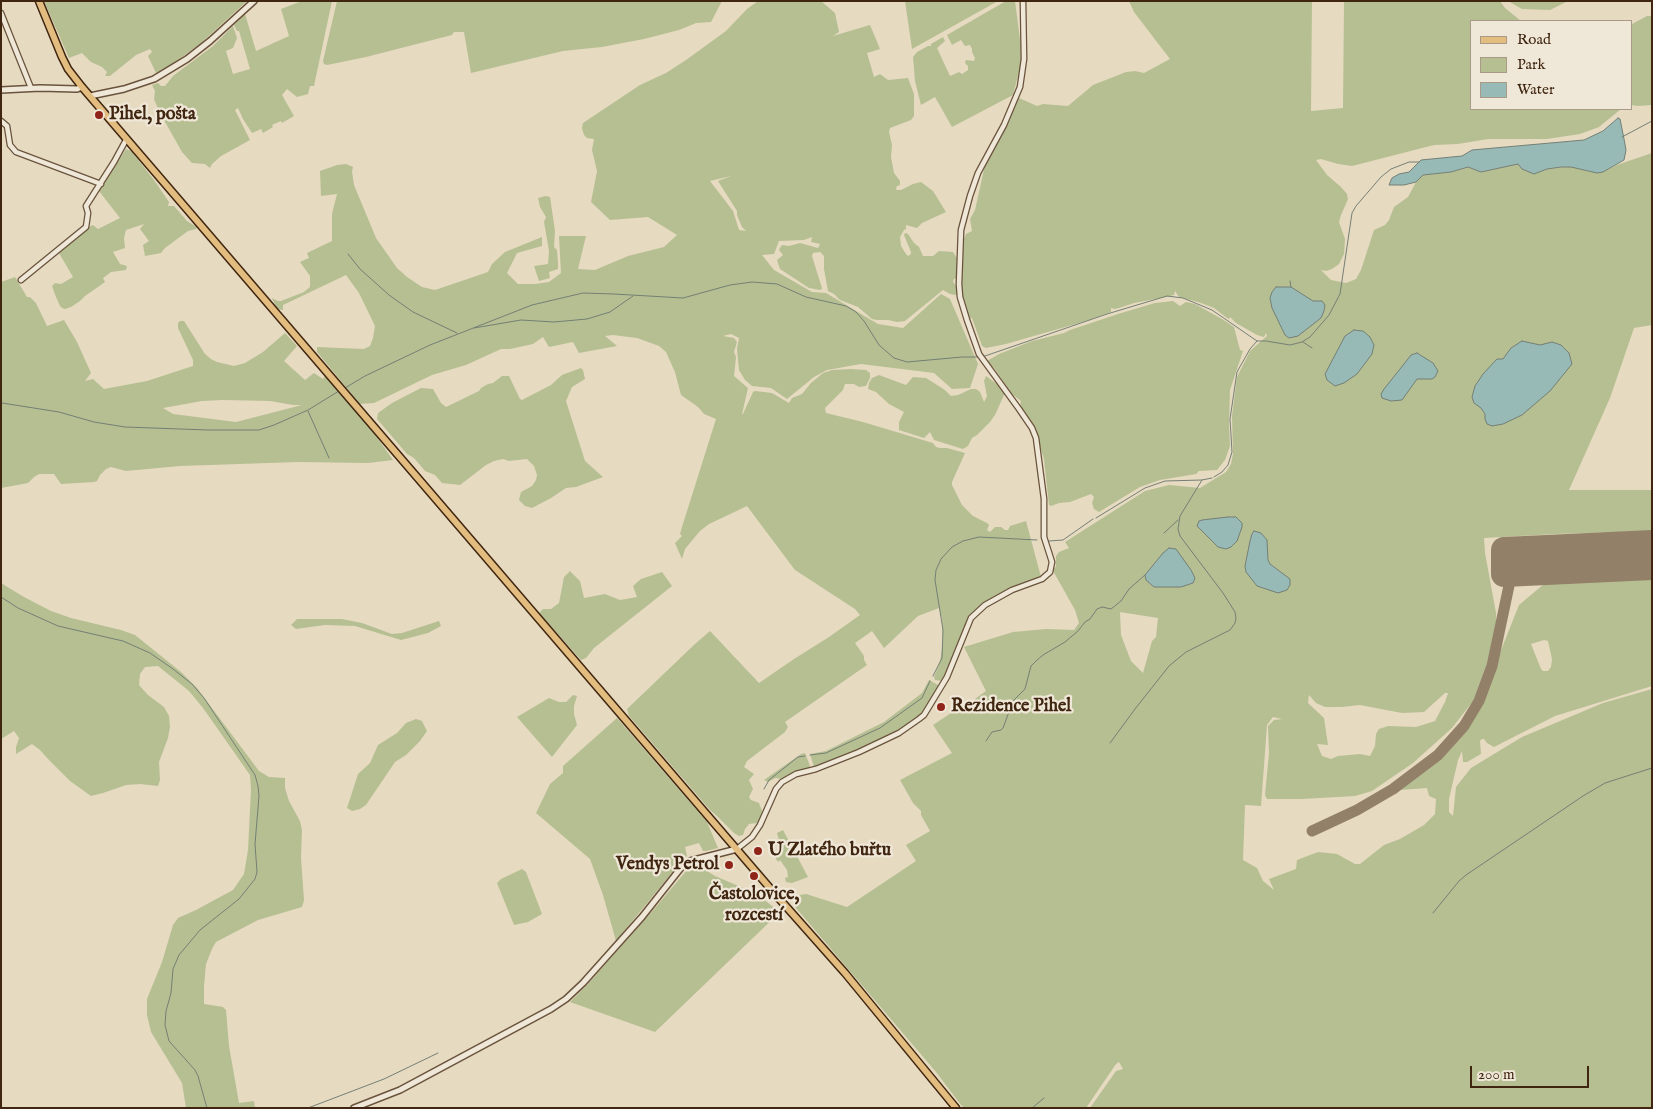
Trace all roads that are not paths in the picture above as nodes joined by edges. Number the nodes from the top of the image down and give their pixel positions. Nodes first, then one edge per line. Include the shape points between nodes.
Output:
1 (39, 1) edge
2 (254, 1) edge
3 (1023, 1) edge
4 (1, 14) edge
5 (82, 87) junction
6 (31, 88) junction
7 (1, 90) edge
8 (90, 96) junction
9 (1, 121) edge
10 (126, 140) junction
11 (101, 184) junction
12 (21, 280) dead end
13 (737, 849) junction
14 (354, 1108) edge
15 (956, 1108) edge

1 - 5 main road via 68,69
2 - 8 street via 210,41 163,74 138,85
3 - 13 street via 1024,59 1020,87 970,196 961,230 959,284 962,304 979,354 1016,404 1036,438 1044,499 1044,537 1052,562 1050,572 1042,579 984,605 971,618 947,677 920,719 859,752 782,782 752,837
4 - 6 street
5 - 6 street
5 - 8 main road
6 - 7 street
8 - 10 main road
9 - 11 street via 7,126 10,145 16,152
10 - 11 street
10 - 13 main road
11 - 12 street via 86,206 86,227
13 - 14 street via 684,864 642,917 566,999 400,1090
13 - 15 main road

